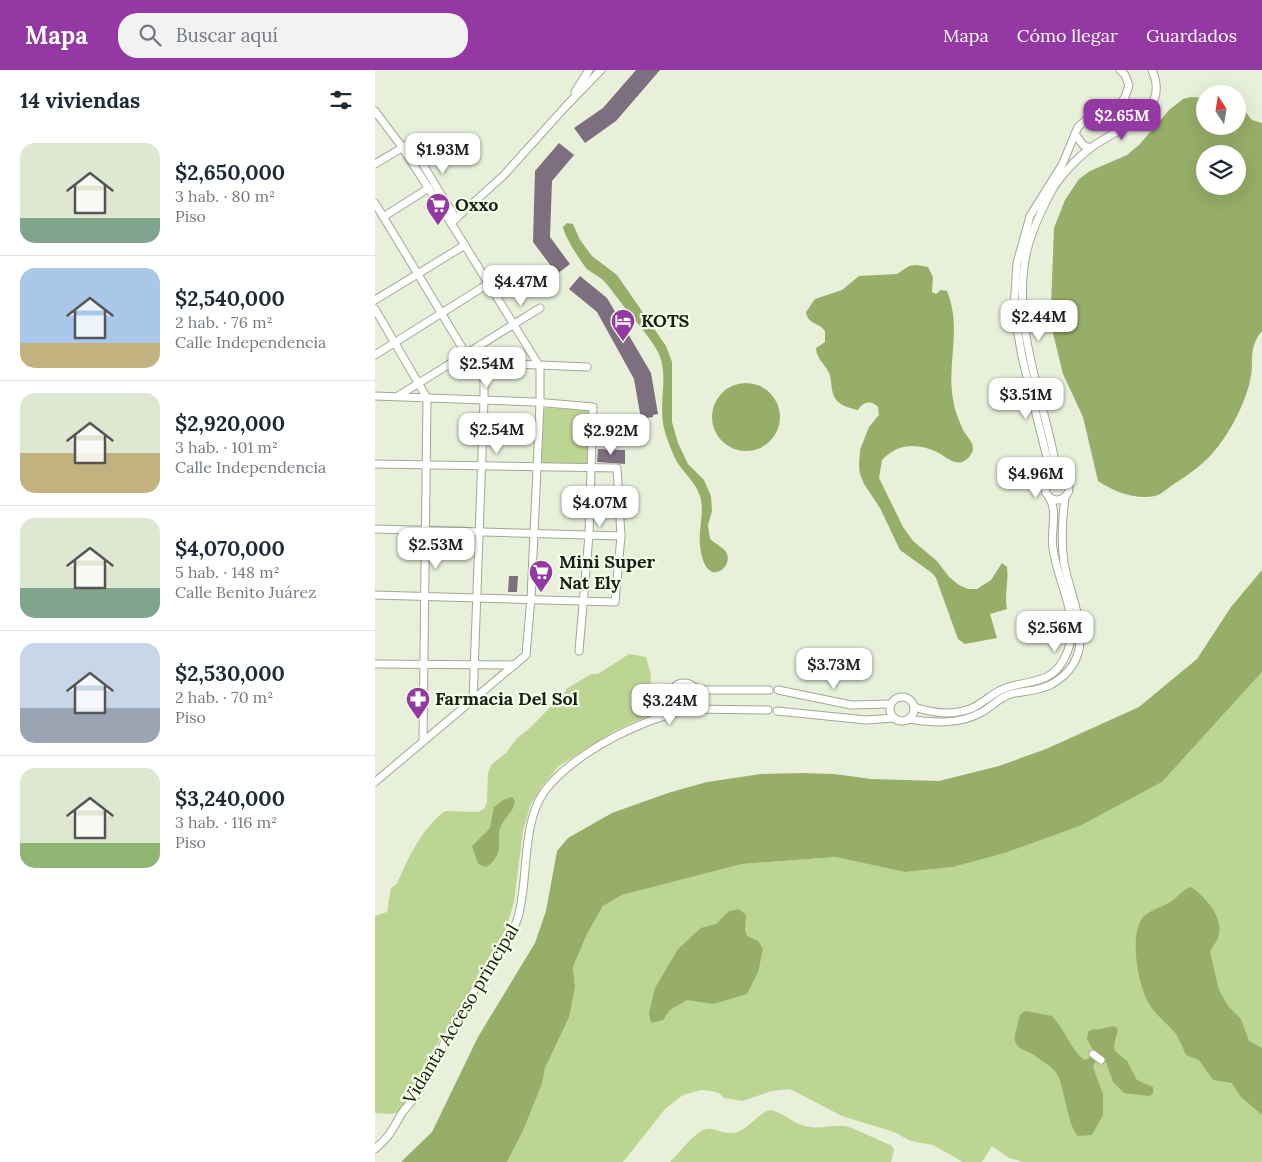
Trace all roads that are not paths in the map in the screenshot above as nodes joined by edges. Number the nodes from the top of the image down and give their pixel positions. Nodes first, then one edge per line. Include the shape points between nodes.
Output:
1 (589, 70) edge
2 (601, 70) edge
3 (1121, 70) edge
4 (1152, 70) edge
5 (567, 105) junction
6 (375, 111) edge
7 (1075, 134) junction
8 (402, 148) junction
9 (1090, 148) junction
10 (375, 164) edge
11 (429, 188) junction
12 (375, 203) edge
13 (383, 217) junction
14 (454, 221) junction
15 (465, 245) junction
16 (417, 273) junction
17 (499, 277) dead end
18 (488, 283) junction
19 (375, 300) edge
20 (540, 308) dead end
21 (375, 309) edge
22 (441, 313) junction
23 (514, 324) junction
24 (395, 342) junction
25 (465, 353) junction
26 (375, 355) edge
27 (481, 365) junction
28 (540, 367) junction
29 (587, 367) dead end
30 (418, 383) junction
31 (375, 396) edge
32 (398, 396) junction
33 (427, 398) junction
34 (484, 400) junction
35 (541, 403) junction
36 (375, 464) edge
37 (426, 465) junction
38 (482, 466) junction
39 (592, 466) junction
40 (537, 467) junction
41 (1062, 477) junction
42 (1047, 480) junction
43 (1065, 498) junction
44 (1050, 499) junction
45 (375, 529) edge
46 (426, 531) junction
47 (480, 531) junction
48 (533, 533) junction
49 (589, 535) junction
50 (621, 536) junction
51 (375, 594) edge
52 (425, 597) junction
53 (477, 597) junction
54 (531, 598) junction
55 (583, 602) junction
56 (579, 651) dead end
57 (375, 664) edge
58 (425, 665) junction
59 (515, 665) junction
60 (473, 666) junction
61 (694, 687) junction
62 (769, 690) dead end
63 (778, 690) dead end
64 (669, 697) junction
65 (473, 700) junction
66 (891, 704) junction
67 (914, 707) junction
68 (692, 709) junction
69 (768, 710) dead end
70 (777, 710) dead end
71 (679, 711) junction
72 (894, 718) junction
73 (653, 719) junction
74 (908, 719) junction
75 (423, 742) junction
76 (375, 782) edge
77 (1093, 1054) dead end
78 (1101, 1060) dead end
79 (375, 1149) edge

1 - 5 street
2 - 5 street
3 - 7 street via 1129,86 1120,104 1093,114
4 - 9 street via 1156,87 1148,110 1138,121
5 - 14 street via 504,175
6 - 8 street
7 - 9 street via 1083,145
7 - 42 street via 1062,164 1030,216 1014,288 1022,358 1047,462
8 - 10 street
8 - 11 street
8 - 14 street via 410,143
9 - 41 street via 1052,190 1026,255 1023,310 1055,461
11 - 13 street
11 - 14 street
12 - 13 street
13 - 16 street
14 - 15 street
15 - 16 street
15 - 18 street
16 - 19 street
16 - 22 street
17 - 18 street
18 - 22 street
18 - 23 street
20 - 23 street
21 - 24 street
22 - 24 street
22 - 25 street
23 - 25 street
23 - 28 street
24 - 26 street
24 - 30 street
25 - 27 street via 472,364
25 - 30 street
27 - 28 street
27 - 34 street
28 - 29 street
28 - 35 street
30 - 32 street
30 - 33 street
31 - 32 street
32 - 33 street
33 - 34 street
33 - 37 street
34 - 35 street
34 - 38 street
35 - 39 street via 593,407
35 - 40 street
36 - 37 street
37 - 38 street
37 - 46 street
38 - 40 street
38 - 47 street
39 - 40 street
39 - 49 street
39 - 50 street via 617,468
40 - 48 street
41 - 42 street via 1053,476
41 - 43 street via 1069,486
42 - 44 street via 1044,489
43 - 44 street via 1058,501
43 - 74 street via 1062,550 1081,635 1079,650 1069,669 1045,688 1004,697 967,719 930,723
44 - 67 street via 1055,514 1052,547 1072,620 1073,636 1057,671 1041,680 1005,687 970,709 948,714
45 - 46 street
46 - 47 street
46 - 52 street
47 - 48 street
47 - 53 street
48 - 49 street
48 - 54 street
49 - 50 street
49 - 55 street
50 - 55 street via 615,602
51 - 52 street
52 - 53 street
52 - 58 street
53 - 54 street
53 - 60 street
54 - 55 street
54 - 59 street via 527,651
55 - 56 street
57 - 58 street
58 - 60 street
58 - 75 street
59 - 60 street
59 - 65 street
60 - 65 street
61 - 62 street
61 - 64 street via 681,683 673,688
61 - 68 street via 698,698
63 - 66 street via 851,705
64 - 71 street
64 - 73 street
65 - 75 street
66 - 67 street via 896,698 903,697
66 - 72 street via 890,712
67 - 74 street
68 - 69 street
68 - 71 street
70 - 72 street via 849,719
71 - 73 street, Vidanta Acceso principal
72 - 74 street
73 - 79 street, Vidanta Acceso principal via 589,753 543,793 530,834 517,920 462,1010 417,1096 403,1111 391,1133
75 - 76 street
77 - 78 street

